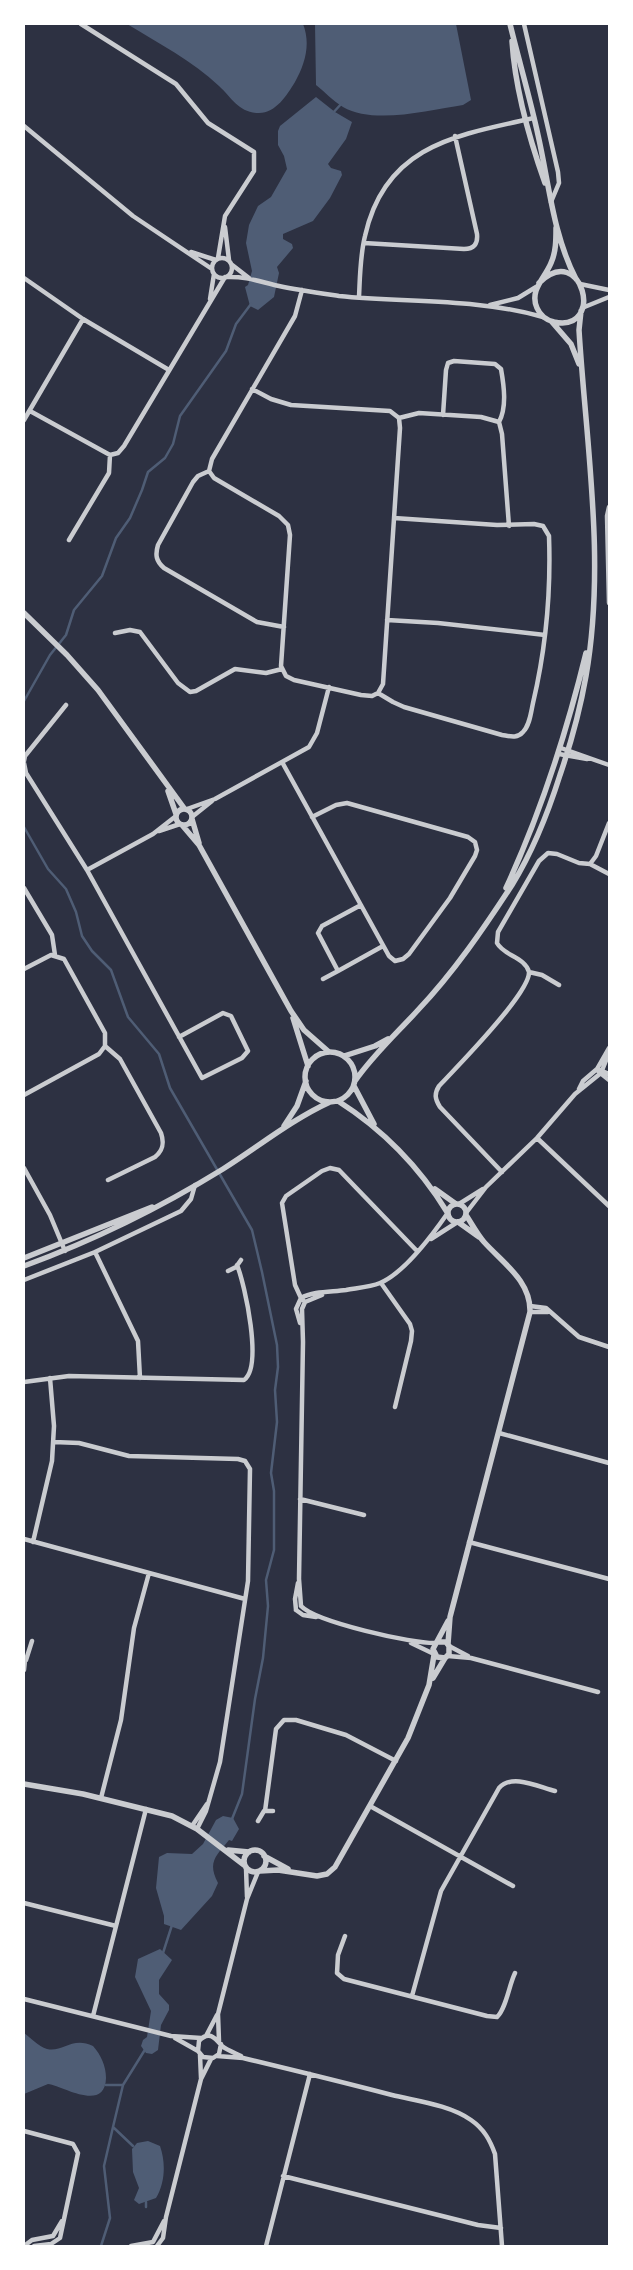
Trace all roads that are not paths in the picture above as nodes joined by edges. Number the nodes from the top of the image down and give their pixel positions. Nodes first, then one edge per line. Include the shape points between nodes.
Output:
1 (81, 24) edge
2 (524, 24) edge
3 (511, 26) edge
4 (534, 118) junction
5 (526, 119) junction
6 (24, 126) edge
7 (455, 136) junction
8 (551, 202) junction
9 (224, 221) junction
10 (556, 224) junction
11 (364, 243) junction
12 (185, 250) junction
13 (217, 259) junction
14 (230, 262) junction
15 (213, 271) junction
16 (226, 277) junction
17 (24, 278) edge
18 (249, 278) junction
19 (576, 279) junction
20 (580, 284) junction
21 (538, 285) junction
22 (302, 290) junction
23 (609, 290) edge
24 (359, 297) junction
25 (609, 297) edge
26 (209, 302) junction
27 (484, 305) junction
28 (582, 309) junction
29 (544, 318) junction
30 (83, 319) junction
31 (551, 321) junction
32 (169, 370) junction
33 (581, 371) junction
34 (252, 389) junction
35 (30, 411) junction
36 (443, 415) junction
37 (399, 418) junction
38 (24, 420) edge
39 (499, 422) junction
40 (110, 455) junction
41 (209, 471) junction
42 (609, 507) edge
43 (394, 518) junction
44 (509, 526) junction
45 (69, 540) dead end
46 (609, 603) edge
47 (24, 613) edge
48 (387, 620) junction
49 (284, 627) junction
50 (115, 633) dead end
51 (545, 635) junction
52 (590, 638) junction
53 (282, 669) junction
54 (329, 687) junction
55 (378, 693) junction
56 (66, 704) dead end
57 (560, 751) junction
58 (568, 753) junction
59 (24, 762) edge
60 (282, 762) junction
61 (609, 765) edge
62 (166, 786) junction
63 (216, 799) junction
64 (186, 809) junction
65 (176, 815) junction
66 (312, 816) junction
67 (192, 818) junction
68 (609, 823) edge
69 (181, 824) junction
70 (153, 834) junction
71 (199, 845) junction
72 (590, 864) junction
73 (87, 870) junction
74 (609, 874) edge
75 (24, 888) edge
76 (499, 904) junction
77 (361, 905) junction
78 (383, 946) junction
79 (54, 955) junction
80 (24, 968) edge
81 (338, 971) junction
82 (529, 972) junction
83 (323, 980) dead end
84 (559, 985) dead end
85 (291, 1010) junction
86 (395, 1035) junction
87 (179, 1037) junction
88 (106, 1046) junction
89 (609, 1048) edge
90 (329, 1052) junction
91 (609, 1053) edge
92 (344, 1056) junction
93 (308, 1066) junction
94 (597, 1069) junction
95 (602, 1072) junction
96 (609, 1074) edge
97 (609, 1080) edge
98 (306, 1081) junction
99 (354, 1084) junction
100 (24, 1094) edge
101 (576, 1094) junction
102 (338, 1101) junction
103 (330, 1102) junction
104 (376, 1128) junction
105 (282, 1130) junction
106 (537, 1138) junction
107 (24, 1168) edge
108 (502, 1172) junction
109 (108, 1180) dead end
110 (195, 1185) junction
111 (431, 1186) junction
112 (486, 1187) junction
113 (169, 1200) junction
114 (457, 1204) junction
115 (609, 1206) edge
116 (447, 1213) junction
117 (466, 1214) junction
118 (457, 1222) junction
119 (482, 1240) junction
120 (428, 1241) junction
121 (61, 1244) junction
122 (65, 1251) junction
123 (417, 1251) junction
124 (95, 1252) junction
125 (24, 1258) edge
126 (241, 1260) dead end
127 (24, 1266) edge
128 (237, 1266) junction
129 (228, 1271) dead end
130 (24, 1280) edge
131 (381, 1282) junction
132 (326, 1294) junction
133 (301, 1298) junction
134 (305, 1302) junction
135 (530, 1309) junction
136 (302, 1326) junction
137 (609, 1347) edge
138 (50, 1378) junction
139 (140, 1378) junction
140 (24, 1382) edge
141 (395, 1406) dead end
142 (499, 1433) junction
143 (54, 1442) junction
144 (609, 1463) edge
145 (300, 1498) junction
146 (364, 1515) dead end
147 (24, 1539) edge
148 (33, 1542) junction
149 (470, 1542) junction
150 (149, 1573) junction
151 (299, 1579) junction
152 (609, 1579) edge
153 (245, 1599) junction
154 (301, 1606) junction
155 (296, 1610) junction
156 (450, 1617) junction
157 (323, 1618) junction
158 (32, 1641) dead end
159 (408, 1641) junction
160 (437, 1642) junction
161 (448, 1645) junction
162 (434, 1654) junction
163 (446, 1657) junction
164 (471, 1658) junction
165 (25, 1660) edge
166 (24, 1670) edge
167 (429, 1684) junction
168 (598, 1692) dead end
169 (396, 1762) junction
170 (24, 1784) edge
171 (555, 1791) dead end
172 (101, 1798) junction
173 (370, 1806) junction
174 (146, 1809) junction
175 (265, 1811) junction
176 (273, 1811) dead end
177 (258, 1821) dead end
178 (197, 1829) junction
179 (228, 1850) junction
180 (249, 1852) junction
181 (264, 1856) junction
182 (460, 1857) junction
183 (245, 1866) junction
184 (259, 1871) junction
185 (295, 1872) junction
186 (513, 1886) dead end
187 (247, 1899) junction
188 (24, 1903) edge
189 (116, 1926) junction
190 (345, 1936) dead end
191 (515, 1974) dead end
192 (412, 1996) junction
193 (24, 1999) edge
194 (218, 2014) junction
195 (93, 2016) junction
196 (172, 2036) junction
197 (203, 2037) junction
198 (220, 2043) junction
199 (199, 2053) junction
200 (217, 2056) junction
201 (243, 2058) junction
202 (211, 2059) junction
203 (310, 2074) junction
204 (201, 2079) junction
205 (24, 2131) edge
206 (284, 2176) junction
207 (501, 2228) junction
208 (28, 2244) edge
209 (158, 2245) edge
210 (130, 2246) edge
211 (266, 2246) edge
212 (502, 2246) edge

1 - 9 street via 176,84 208,123 254,152 254,171 230,206
2 - 8 street via 558,172 559,183
3 - 4 street
3 - 5 street via 513,62
4 - 5 street
4 - 8 street
5 - 7 street
5 - 8 street
6 - 12 street via 133,216
7 - 11 street via 422,153 395,176 378,199
7 - 11 street via 477,243 464,249
8 - 10 street
9 - 13 street
9 - 14 street
10 - 19 street
10 - 21 street via 551,263
11 - 24 street
12 - 13 street
12 - 15 street
13 - 14 street via 224,258
13 - 15 street
14 - 16 street via 231,272
14 - 18 street
15 - 16 street via 219,277
15 - 26 street
16 - 18 street
16 - 26 street
17 - 30 street
18 - 22 street
19 - 20 street
19 - 21 street via 569,274 552,274
20 - 23 street
20 - 28 street via 584,292
21 - 27 street via 518,298
21 - 29 street via 535,304
22 - 24 street
22 - 34 street via 295,316
24 - 27 street
25 - 28 street
26 - 32 street
27 - 29 street
28 - 31 street via 568,321
28 - 33 street via 579,330
29 - 31 street
30 - 32 street
30 - 35 street
31 - 33 street via 571,344
32 - 40 street via 124,446 118,453
33 - 52 street via 594,552
34 - 37 street via 284,403 390,411
34 - 41 street via 212,458
35 - 38 street
35 - 40 street
36 - 37 street via 412,413
36 - 39 street via 481,417
36 - 39 street via 448,363 495,364 501,369 504,402
37 - 43 street
39 - 44 street
40 - 45 street via 109,474
41 - 49 street via 214,478 288,524
41 - 49 street via 193,482 158,545 157,560 164,568 257,622
42 - 46 street
43 - 44 street
43 - 48 street
44 - 51 street via 537,524 548,533
47 - 62 street via 113,709
48 - 51 street
48 - 55 street via 383,684
49 - 53 street
50 - 53 street via 140,632 178,683 190,692 235,669 266,673
51 - 55 street via 528,723 517,736 502,735 404,707
52 - 57 street
52 - 58 street via 584,689
53 - 54 street via 293,680
54 - 55 street via 368,696
54 - 60 street via 312,744
56 - 59 street via 25,756
57 - 58 street
57 - 76 street
58 - 61 street
58 - 76 street via 543,823 525,862
59 - 73 street via 26,772
60 - 63 street
60 - 66 street
62 - 64 street
62 - 65 street
63 - 64 street
63 - 67 street
64 - 65 street via 179,810
64 - 67 street
65 - 69 street
65 - 70 street
66 - 77 street
66 - 78 street via 347,803 468,837 475,842 476,852 455,890 406,958 395,961
67 - 69 street via 189,823
67 - 71 street
68 - 72 street
69 - 70 street
69 - 71 street
70 - 73 street
71 - 85 street
72 - 74 street
72 - 82 street via 552,852 544,855 498,932 499,947 525,963
73 - 87 street
75 - 79 street via 52,935
76 - 86 street via 457,964
77 - 78 street
77 - 81 street via 318,930
78 - 81 street
79 - 80 street
79 - 88 street via 66,962 105,1033
81 - 83 street
82 - 84 street
82 - 108 street via 526,984 514,1001 435,1093 440,1107
85 - 90 street via 304,1030
85 - 93 street
86 - 92 street via 375,1046
86 - 99 street via 364,1067
87 - 87 street via 202,1078 242,1058 248,1048 230,1016 220,1014
88 - 100 street via 99,1054
88 - 109 street via 120,1058 164,1143 155,1157
89 - 94 street
90 - 92 street
90 - 93 street via 317,1056
91 - 95 street
92 - 99 street via 353,1067
93 - 98 street
94 - 95 street
94 - 101 street via 583,1081
95 - 96 street
95 - 97 street
95 - 101 street
98 - 103 street via 316,1098
98 - 105 street via 297,1106
99 - 102 street via 350,1093
99 - 104 street
101 - 106 street
102 - 103 street
102 - 104 street
103 - 105 street
104 - 111 street
105 - 110 street
106 - 108 street
106 - 115 street
107 - 121 street via 50,1215
108 - 112 street
110 - 113 street
110 - 124 street via 191,1199 181,1211
111 - 114 street
111 - 116 street
112 - 114 street
112 - 117 street
113 - 121 street
113 - 122 street via 118,1228
114 - 116 street via 450,1206
114 - 117 street via 464,1207
116 - 118 street via 449,1219
116 - 120 street
117 - 118 street
117 - 119 street
118 - 119 street
118 - 120 street
119 - 135 street via 522,1283
120 - 123 street
121 - 122 street
121 - 125 street
122 - 127 street
123 - 131 street
123 - 133 street via 341,1172 327,1169 286,1196 282,1204 295,1285
124 - 130 street
124 - 139 street via 138,1341
126 - 128 street
128 - 129 street
128 - 139 street via 252,1343 252,1369 248,1378 233,1381
131 - 132 street
131 - 141 street via 412,1331
132 - 133 street
132 - 134 street
133 - 134 street
133 - 136 street via 296,1309
134 - 136 street
135 - 137 street via 546,1308 572,1334
135 - 142 street
136 - 145 street
138 - 139 street
138 - 140 street
138 - 143 street
142 - 144 street
142 - 149 street
143 - 148 street via 50,1474
143 - 153 street via 79,1443 129,1456 245,1461 250,1474
145 - 146 street
145 - 151 street
147 - 148 street
148 - 150 street
149 - 152 street
149 - 156 street
150 - 153 street
150 - 172 street via 134,1628 121,1720
151 - 154 street
151 - 155 street
153 - 178 street via 222,1751 209,1801
154 - 155 street
154 - 157 street
155 - 157 street via 303,1615
156 - 160 street
156 - 161 street
157 - 159 street
158 - 165 street
159 - 160 street
159 - 162 street
160 - 161 street
160 - 162 street via 433,1646
161 - 163 street via 450,1651
161 - 164 street
162 - 163 street via 439,1658
162 - 167 street
163 - 164 street
163 - 167 street
164 - 168 street
165 - 166 street
167 - 169 street via 415,1724
169 - 173 street
169 - 175 street via 346,1735 296,1720 284,1720 276,1729
170 - 172 street
171 - 182 street via 514,1781 502,1784
172 - 174 street
173 - 182 street
173 - 185 street via 332,1871 317,1876
174 - 178 street via 172,1816
174 - 189 street
175 - 176 street
175 - 177 street
178 - 179 street
179 - 180 street
179 - 183 street
180 - 181 street via 256,1851
180 - 183 street via 244,1858
181 - 184 street via 264,1866
181 - 185 street
182 - 186 street
182 - 192 street via 436,1904
183 - 184 street via 252,1872
183 - 187 street
184 - 185 street
184 - 187 street
187 - 194 street
188 - 189 street
189 - 195 street
190 - 192 street via 336,1965 340,1976
191 - 192 street via 503,2009 497,2016 486,2016
193 - 195 street
194 - 197 street
194 - 198 street
195 - 196 street
196 - 197 street
196 - 199 street
197 - 198 street via 213,2036
197 - 199 street via 198,2044
198 - 200 street
198 - 201 street
199 - 202 street
199 - 204 street
200 - 201 street
200 - 202 street
201 - 203 street
202 - 204 street
203 - 206 street
203 - 207 street via 456,2112 471,2120 486,2136 495,2154
204 - 209 street
205 - 208 street via 69,2142 78,2150 63,2218 53,2236
206 - 207 street
206 - 211 street
207 - 212 street
209 - 210 street

